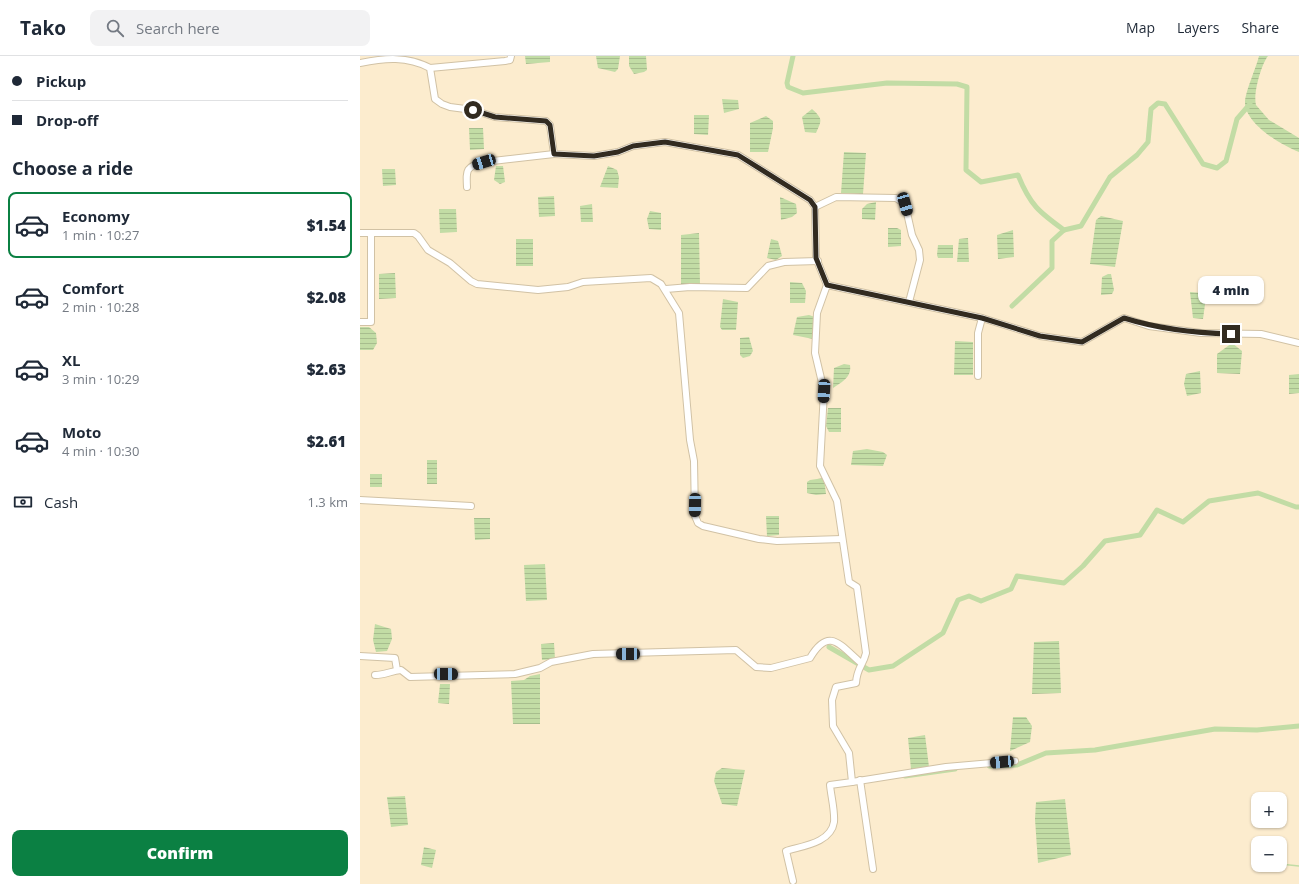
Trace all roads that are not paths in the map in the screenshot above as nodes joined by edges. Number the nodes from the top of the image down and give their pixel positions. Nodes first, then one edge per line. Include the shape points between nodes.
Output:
1 (511, 56) edge
2 (360, 63) edge
3 (430, 68) junction
4 (554, 154) junction
5 (467, 187) dead end
6 (815, 207) junction
7 (360, 233) edge
8 (371, 233) junction
9 (818, 261) junction
10 (827, 285) junction
11 (666, 289) junction
12 (909, 302) junction
13 (982, 318) junction
14 (360, 322) edge
15 (1299, 343) edge
16 (978, 376) dead end
17 (360, 500) edge
18 (471, 506) dead end
19 (842, 539) junction
20 (360, 656) edge
21 (862, 663) junction
22 (397, 670) junction
23 (375, 674) dead end
24 (1015, 761) dead end
25 (860, 780) junction
26 (852, 782) junction
27 (873, 869) dead end
28 (793, 881) dead end

1 - 3 street via 510,60 505,61
2 - 3 street via 386,58 406,59 418,61
3 - 4 street via 435,99 442,104 495,117 546,121 550,125
4 - 5 street via 473,165 466,173
4 - 6 street via 594,156 618,152 633,146 665,142 738,155 810,200
6 - 9 street
6 - 12 street via 836,197 896,198 905,204 912,235 920,255
7 - 8 street
8 - 11 street via 414,233 428,250 477,284 538,290 568,287 583,282 651,278
8 - 14 street via 370,322
9 - 10 street
9 - 11 street via 784,262 768,266 747,288
10 - 12 street
10 - 19 street via 817,313 815,353 824,391 820,466 837,501
11 - 19 street via 679,313 695,468 695,516 698,523 777,542
12 - 13 street
13 - 15 street via 1040,336 1082,342 1124,318 1149,326 1201,333 1261,334
13 - 16 street via 978,333
17 - 18 street
19 - 21 street via 849,582 857,587 866,653
20 - 22 street via 395,658
21 - 22 street via 834,641 828,640 817,646 810,658 771,668 756,667 736,650 593,654 551,662 540,668 515,674 410,677
21 - 26 street via 857,672 856,683 836,687 832,700 833,726 849,753
22 - 23 street via 385,675
24 - 25 street via 946,767
25 - 26 street
25 - 27 street
26 - 28 street via 830,785 834,822 829,834 818,842 786,851

